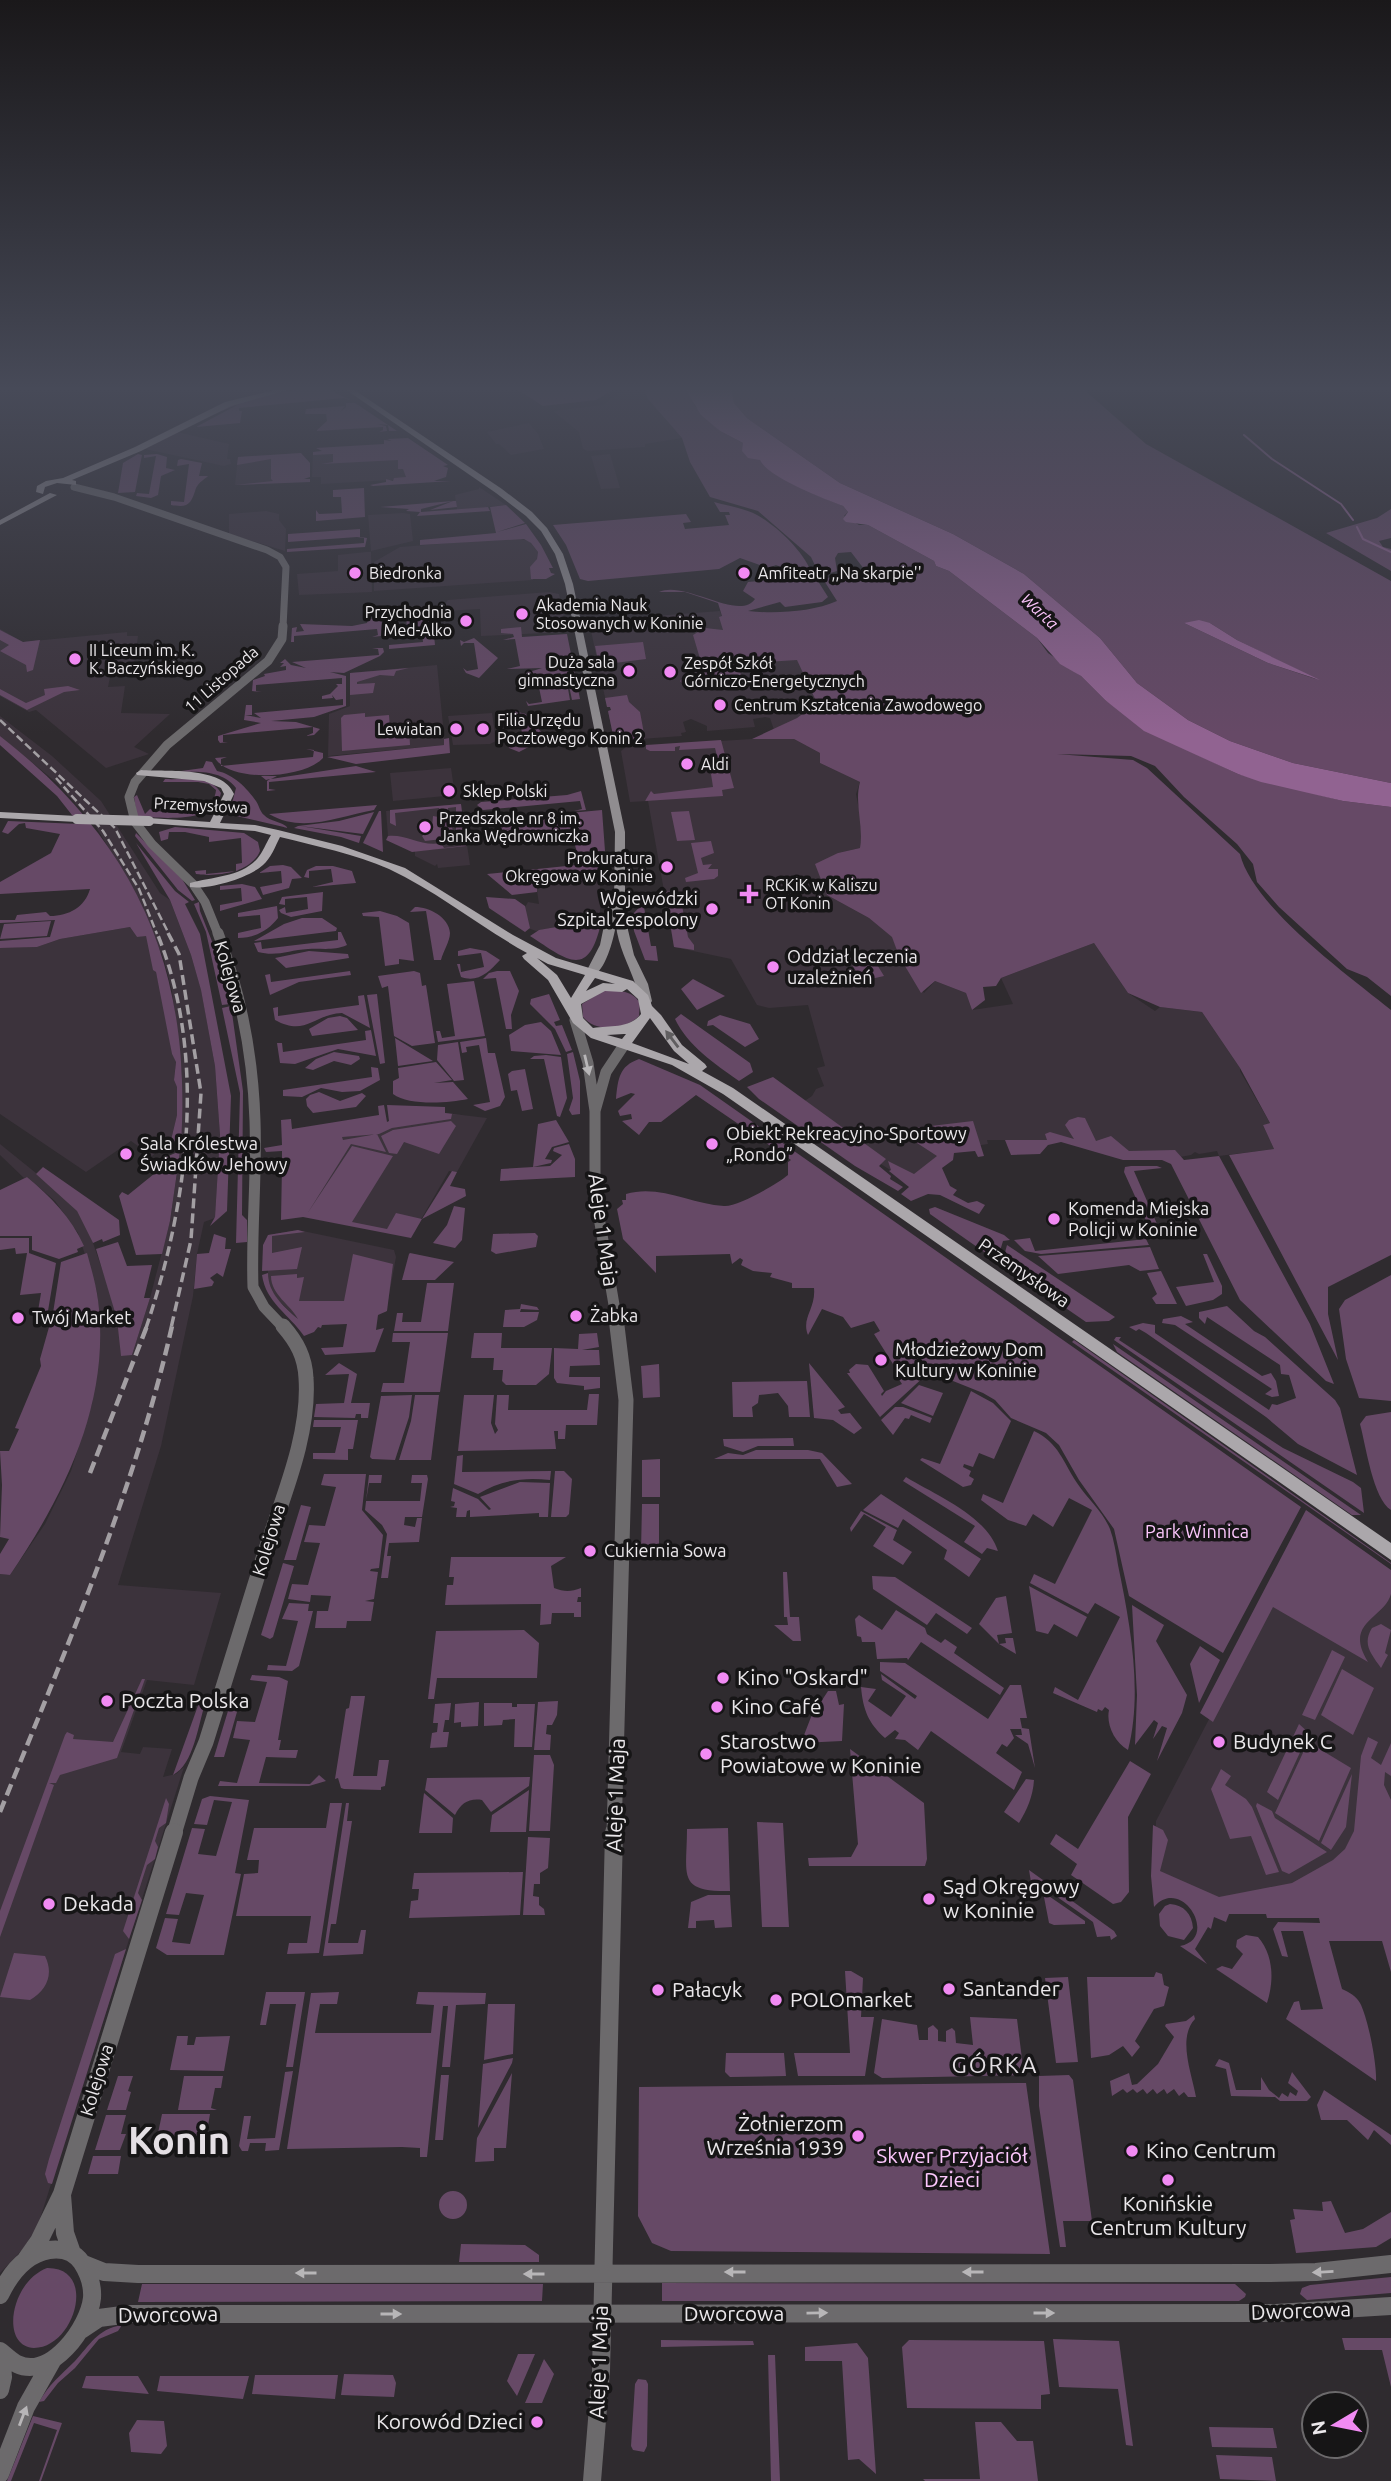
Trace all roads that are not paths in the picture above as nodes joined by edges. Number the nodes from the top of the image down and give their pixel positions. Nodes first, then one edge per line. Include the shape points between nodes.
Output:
1 (27, 503) edge
2 (40, 503) edge
3 (128, 503) edge
4 (517, 503) edge
5 (0, 518) edge
6 (0, 523) edge
7 (141, 773) junction
8 (0, 815) edge
9 (214, 824) junction
10 (278, 833) junction
11 (194, 885) junction
12 (619, 891) junction
13 (509, 938) junction
14 (591, 974) junction
15 (643, 1006) junction
16 (576, 1015) junction
17 (624, 1045) junction
18 (728, 1091) junction
19 (595, 1111) junction
20 (1391, 1552) edge
21 (62, 2194) junction
22 (78, 2258) junction
23 (25, 2261) junction
24 (1391, 2264) edge
25 (602, 2273) junction
26 (0, 2295) edge
27 (1391, 2306) edge
28 (602, 2314) junction
29 (82, 2330) junction
30 (0, 2352) edge
31 (52, 2361) junction
32 (0, 2390) edge
33 (0, 2474) edge
34 (593, 2481) edge

1 - 5 main road
2 - 6 main road
3 - 7 street, 11 Listopada via 267,550 280,557 285,567 284,629 278,649
4 - 12 main road via 544,530 559,554 569,584 617,813
7 - 9 main road via 219,781 229,795
7 - 11 street, 11 Listopada via 130,794 133,818
8 - 9 main road, Przemysłowa, bridge
9 - 10 main road, Przemysłowa
10 - 11 main road via 256,865
10 - 13 main road, Przemysłowa via 394,868
11 - 21 street, Kolejowa via 227,957 249,1060 255,1122 253,1287 263,1306 301,1350 305,1394 285,1486
12 - 14 main road via 609,936
12 - 15 main road via 623,939 640,978
13 - 14 main road, Przemysłowa via 552,961
13 - 16 main road, Przemysłowa via 550,974
14 - 15 main road, Przemysłowa via 629,984
14 - 16 main road
15 - 16 main road via 613,1032
15 - 16 main road via 603,987
15 - 17 main road
18 -> 15 main road via 678,1048
16 - 17 main road, Przemysłowa via 595,1035
16 -> 19 street, Aleje 1 Maja
17 - 18 main road, Przemysłowa via 676,1062
17 - 19 street, Aleje 1 Maja via 606,1072
18 - 20 main road, Przemysłowa
19 - 25 street, Aleje 1 Maja via 594,1184 623,1359 626,1420
21 - 22 street, Kolejowa via 65,2233
21 - 23 street, Kolejowa
22 - 23 street, Dworcowa via 49,2250
25 -> 22 street, Dworcowa via 138,2274 104,2272
22 - 29 street, Kolejowa via 91,2287
23 - 26 street, Kolejowa
24 -> 25 street, Dworcowa via 1292,2273
25 - 28 street, Aleje 1 Maja
28 -> 27 street, Dworcowa via 1276,2313
29 -> 28 street, Dworcowa via 99,2318 130,2314
28 - 34 street, Aleje 1 Maja
29 - 31 street
30 - 31 street via 23,2367
30 - 32 street
33 -> 31 street via 26,2407

